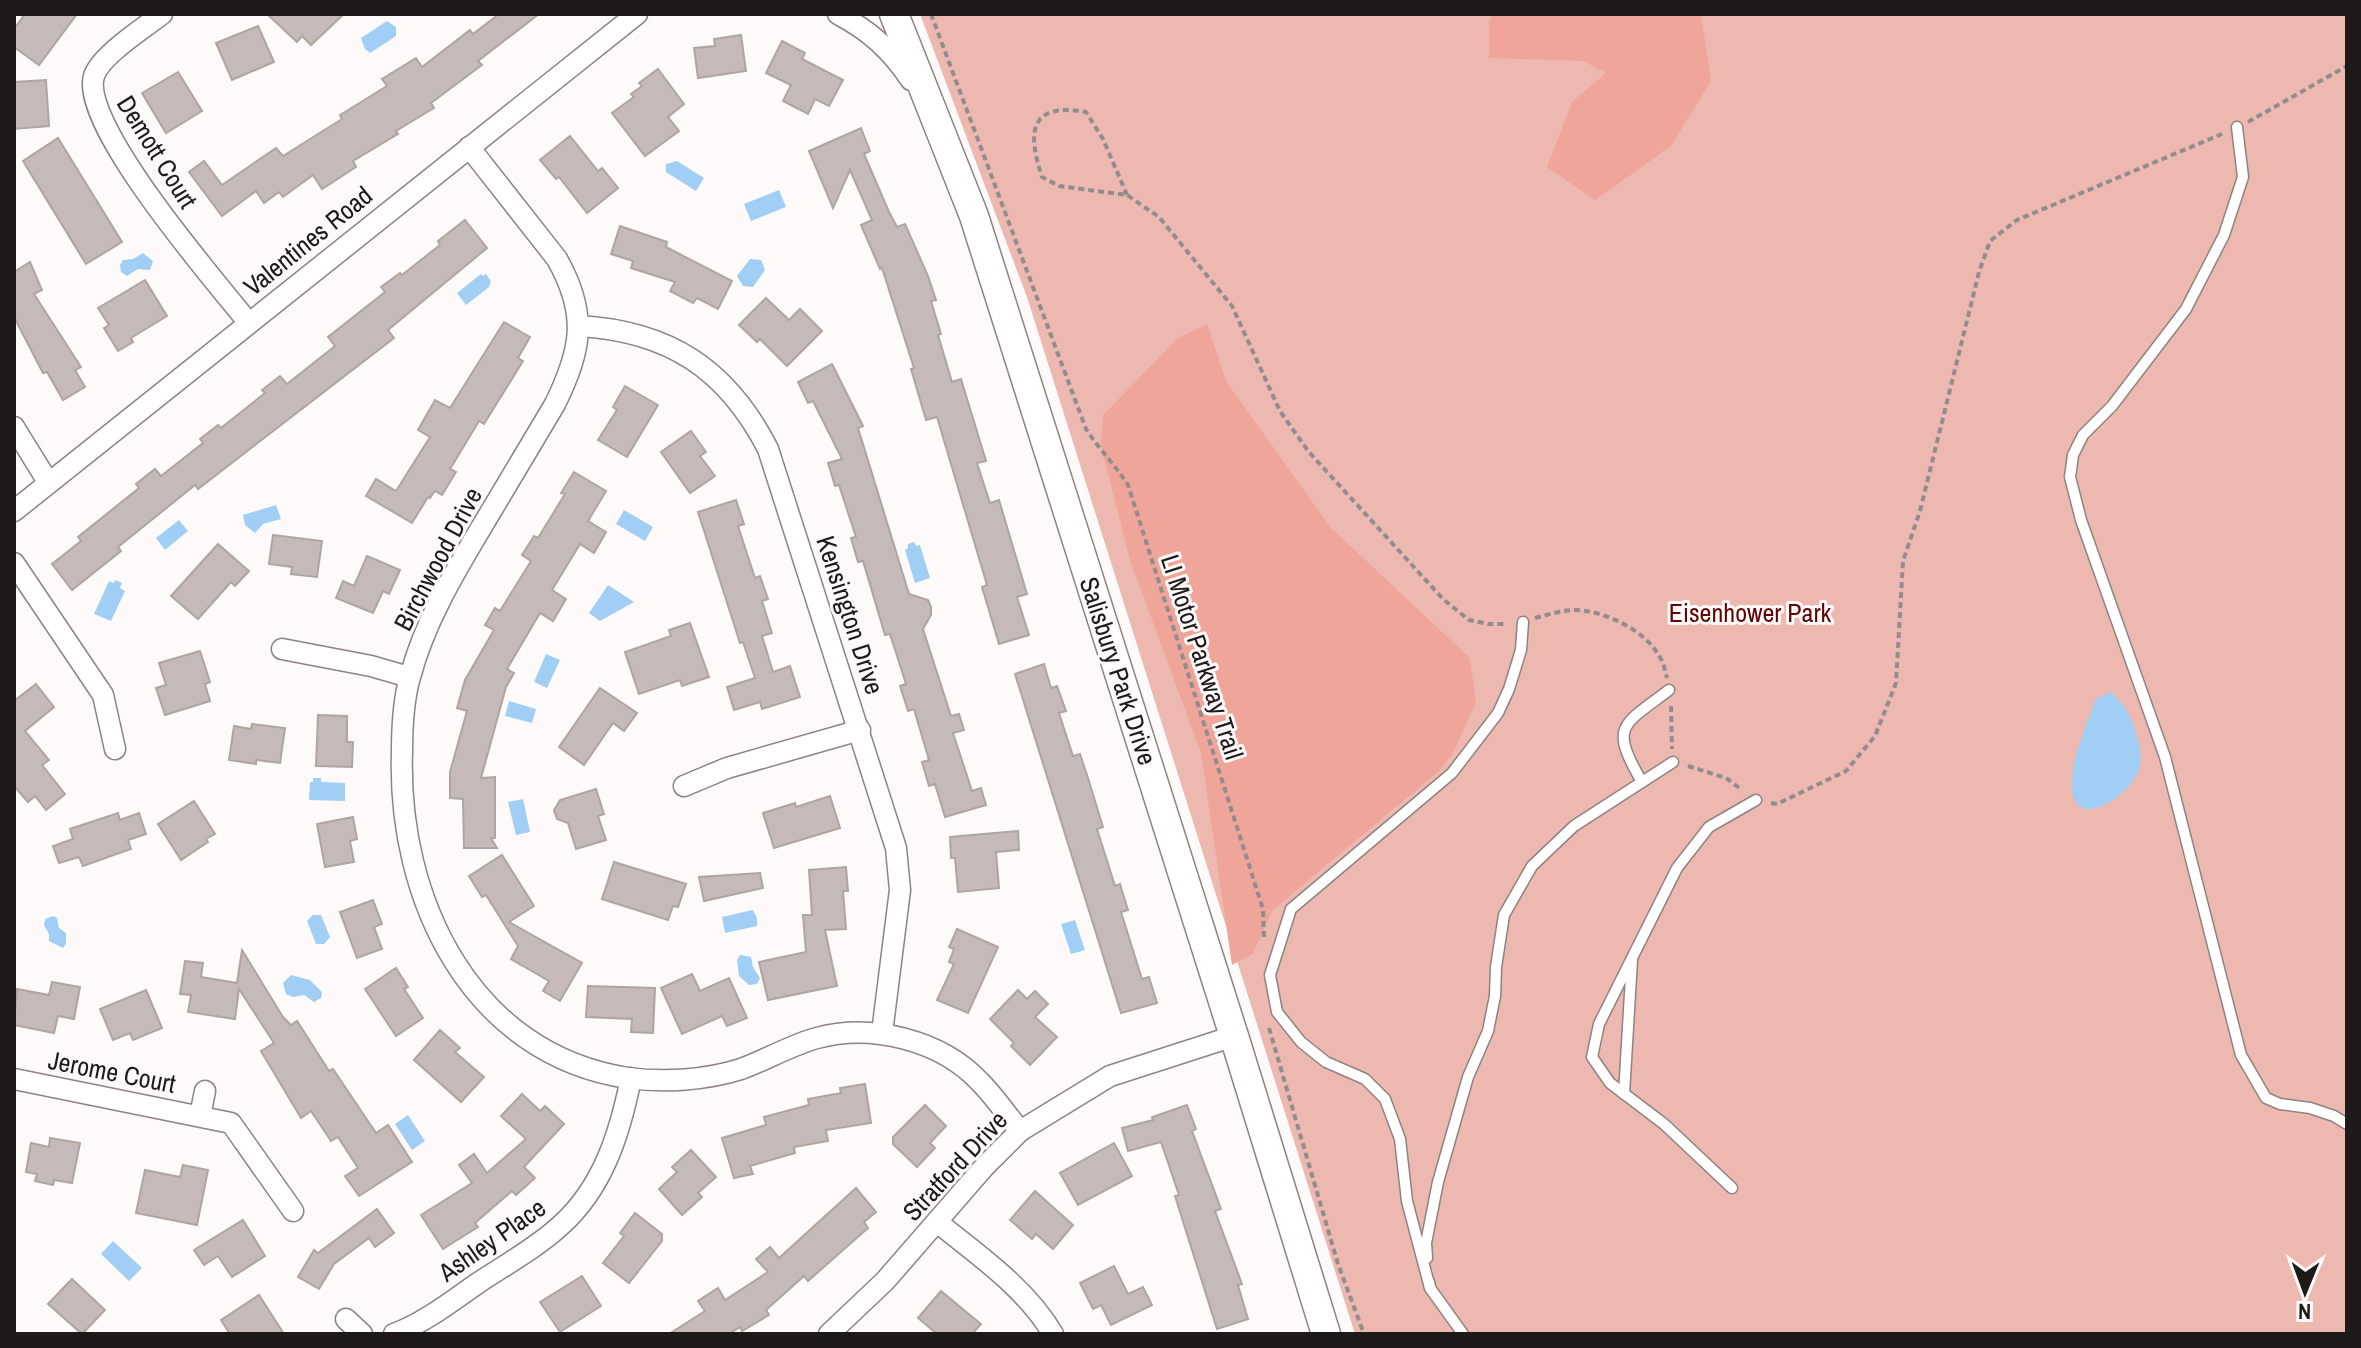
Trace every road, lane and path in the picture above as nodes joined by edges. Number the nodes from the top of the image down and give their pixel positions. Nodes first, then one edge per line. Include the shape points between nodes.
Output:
1 (162, 14) edge
2 (637, 14) edge
3 (838, 14) edge
4 (894, 14) edge
5 (931, 14) edge
6 (2347, 66) edge
7 (932, 111) junction
8 (2237, 127) junction
9 (469, 147) junction
10 (1127, 195) junction
11 (248, 322) junction
12 (579, 326) junction
13 (14, 427) edge
14 (48, 482) junction
15 (14, 511) edge
16 (14, 563) edge
17 (1523, 622) junction
18 (282, 649) dead end
19 (409, 677) junction
20 (1669, 690) junction
21 (860, 730) junction
22 (115, 749) dead end
23 (1673, 762) junction
24 (1642, 782) junction
25 (684, 786) dead end
26 (1756, 800) junction
27 (1263, 949) dead end
28 (1633, 952) junction
29 (1268, 1026) dead end
30 (882, 1033) junction
31 (1234, 1036) junction
32 (631, 1078) junction
33 (14, 1079) edge
34 (205, 1091) dead end
35 (1624, 1094) junction
36 (200, 1116) junction
37 (2347, 1124) edge
38 (1020, 1131) junction
39 (1732, 1188) dead end
40 (293, 1211) dead end
41 (937, 1222) junction
42 (1430, 1288) junction
43 (346, 1319) dead end
44 (362, 1334) edge
45 (394, 1334) edge
46 (829, 1334) edge
47 (1053, 1334) edge
48 (1326, 1334) edge
49 (1364, 1334) edge
50 (1463, 1334) edge

1 - 11 street, Demott Court via 97,70 95,103 141,186
2 - 9 street, Valentines Road
3 - 7 street via 866,28 895,56
4 - 7 main road, Salisbury Park Drive
5 - 27 path, LI Motor Parkway Trail via 1086,429 1128,485 1263,909
6 - 8 path
7 - 31 main road, Salisbury Park Drive via 974,216
8 - 26 path via 2017,220 1990,241 1903,561 1896,683 1875,736 1846,771 1777,804
8 - 37 lane via 2243,177 2224,235 2186,309 2112,406 2083,435 2070,477 2165,757 2241,1055 2266,1098
9 - 11 street, Valentines Road
9 - 12 street, Birchwood Drive via 557,259 574,297
10 - 10 path via 1086,112 1063,108 1044,115 1032,133 1042,177 1059,186
10 - 17 path via 1159,217 1232,306 1280,411 1308,451 1443,599 1469,620
11 - 14 street, Valentines Road
12 - 19 street, Birchwood Drive via 577,350 555,404 459,564
12 - 21 street, Kensington Drive via 626,332 675,348 717,378 745,408 778,473
13 - 14 street
14 - 15 street, Valentines Road
16 - 22 street via 103,695
17 - 20 path via 1574,610 1616,622 1648,641 1660,656
17 - 42 lane via 1521,650 1498,713 1452,773 1291,909 1270,975 1277,1012 1301,1042 1326,1062 1365,1079 1385,1099 1400,1139 1407,1201
18 - 19 street
19 - 32 street, Birchwood Drive via 401,804 415,877 440,936 477,993 520,1033 562,1059
20 - 23 path
20 - 24 lane via 1627,723 1622,735
21 - 25 street via 727,768
21 - 30 street, Kensington Drive via 892,829 901,878
23 - 24 lane
23 - 26 path via 1726,778
24 - 42 lane via 1574,826 1532,866 1504,915 1488,1031 1468,1077 1435,1197 1426,1243
26 - 28 lane via 1709,827 1677,868
28 - 35 lane
28 - 35 lane via 1599,1024 1592,1057
29 - 49 path
30 - 32 street, Birchwood Drive via 816,1038 718,1075
30 - 38 street, Birchwood Drive via 930,1048 973,1075
31 - 38 street, Stratford Drive via 1110,1076
31 - 48 main road, Salisbury Park Drive
32 - 45 street, Ashley Place via 613,1147 565,1222
33 - 36 street, Jerome Court
34 - 36 street, Jerome Court
35 - 39 lane
36 - 40 street, Jerome Court via 231,1123
38 - 41 street, Stratford Drive
41 - 46 street, Stratford Drive
41 - 47 street via 1022,1293
42 - 50 lane
43 - 44 street

